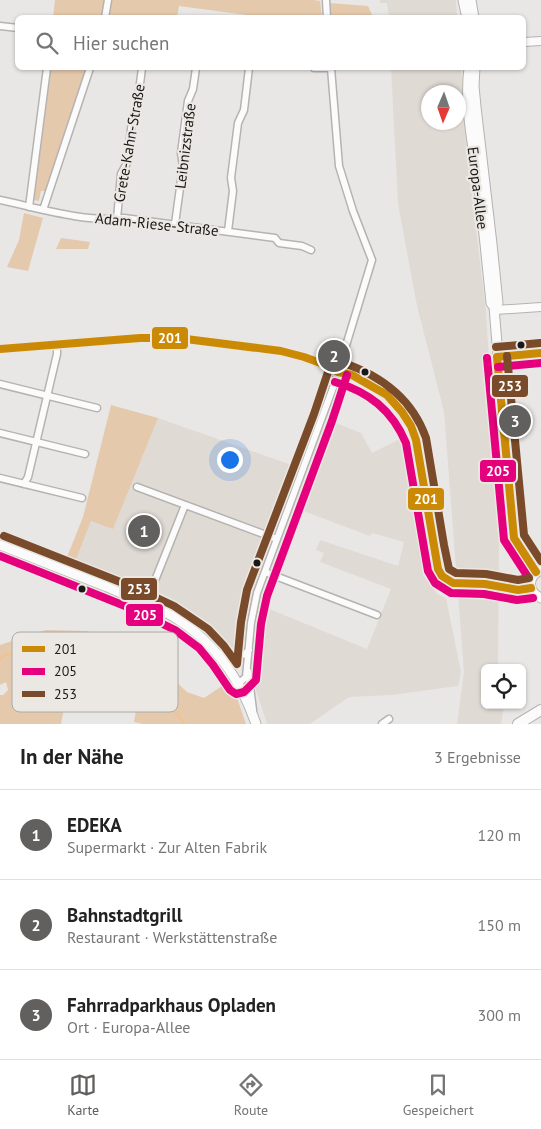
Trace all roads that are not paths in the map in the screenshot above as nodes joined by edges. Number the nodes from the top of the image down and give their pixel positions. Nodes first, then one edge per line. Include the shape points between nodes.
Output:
1 (108, 0) edge
2 (326, 0) edge
3 (463, 0) edge
4 (471, 0) edge
5 (106, 15) edge
6 (327, 15) edge
7 (466, 15) edge
8 (474, 15) edge
9 (0, 26) edge
10 (15, 28) edge
11 (541, 41) edge
12 (526, 42) edge
13 (48, 70) edge
14 (89, 70) edge
15 (142, 70) edge
16 (196, 70) edge
17 (250, 70) edge
18 (331, 70) edge
19 (469, 70) edge
20 (475, 70) edge
21 (0, 200) edge
22 (29, 206) junction
23 (43, 210) junction
24 (117, 219) junction
25 (175, 224) junction
26 (228, 231) junction
27 (310, 250) dead end
28 (541, 306) edge
29 (494, 309) junction
30 (57, 345) junction
31 (0, 349) edge
32 (338, 372) junction
33 (0, 384) edge
34 (46, 396) junction
35 (97, 408) dead end
36 (0, 433) edge
37 (36, 442) junction
38 (85, 454) dead end
39 (0, 478) edge
40 (24, 484) junction
41 (137, 487) dead end
42 (82, 498) dead end
43 (185, 505) junction
44 (277, 539) junction
45 (0, 545) edge
46 (539, 571) edge
47 (265, 572) junction
48 (531, 588) junction
49 (541, 598) edge
50 (146, 603) junction
51 (377, 615) dead end
52 (249, 650) junction
53 (216, 652) junction
54 (248, 670) junction
55 (238, 684) junction
56 (541, 710) edge
57 (390, 719) dead end
58 (255, 721) edge
59 (382, 724) edge
60 (518, 724) edge

1 - 5 street
2 - 6 street
3 - 7 main road
4 - 8 main road
9 - 10 street
11 - 12 street
13 - 22 street
14 - 23 street
15 - 24 street, Grete-Kahn-Straße
16 - 25 street, Leibnizstraße via 183,136 183,166
17 - 26 street via 244,110 238,123
18 - 32 street via 340,166 372,260
19 - 29 main road, Europa-Allee via 467,87 472,136
20 - 29 main road, Europa-Allee via 476,107 498,303
21 - 22 street, Adam-Riese-Straße
22 - 23 street, Adam-Riese-Straße
23 - 24 street, Adam-Riese-Straße
24 - 25 street, Adam-Riese-Straße
25 - 26 street, Adam-Riese-Straße
26 - 27 street, Adam-Riese-Straße via 275,238 278,243
28 - 29 street
29 - 46 main road, Europa-Allee via 513,532 518,546
30 - 31 street
30 - 32 street via 178,338 281,351
30 - 34 street
32 - 44 street
32 - 48 street via 352,375 387,395 411,426 438,569 442,576 454,583 518,590
33 - 34 street
34 - 35 street
34 - 37 street
36 - 37 street
37 - 38 street
37 - 40 street
39 - 40 street
40 - 42 street
41 - 43 street
43 - 44 street
43 - 50 street
44 - 47 street
45 - 50 main road
46 - 48 main road via 532,577
47 - 51 street
47 - 52 street via 254,606
48 - 49 main road
50 - 53 main road via 186,625
52 - 53 street via 238,657
52 - 54 street
53 - 55 main road
54 - 55 street
54 - 58 street
55 - 58 main road
56 - 60 main road
57 - 59 street

